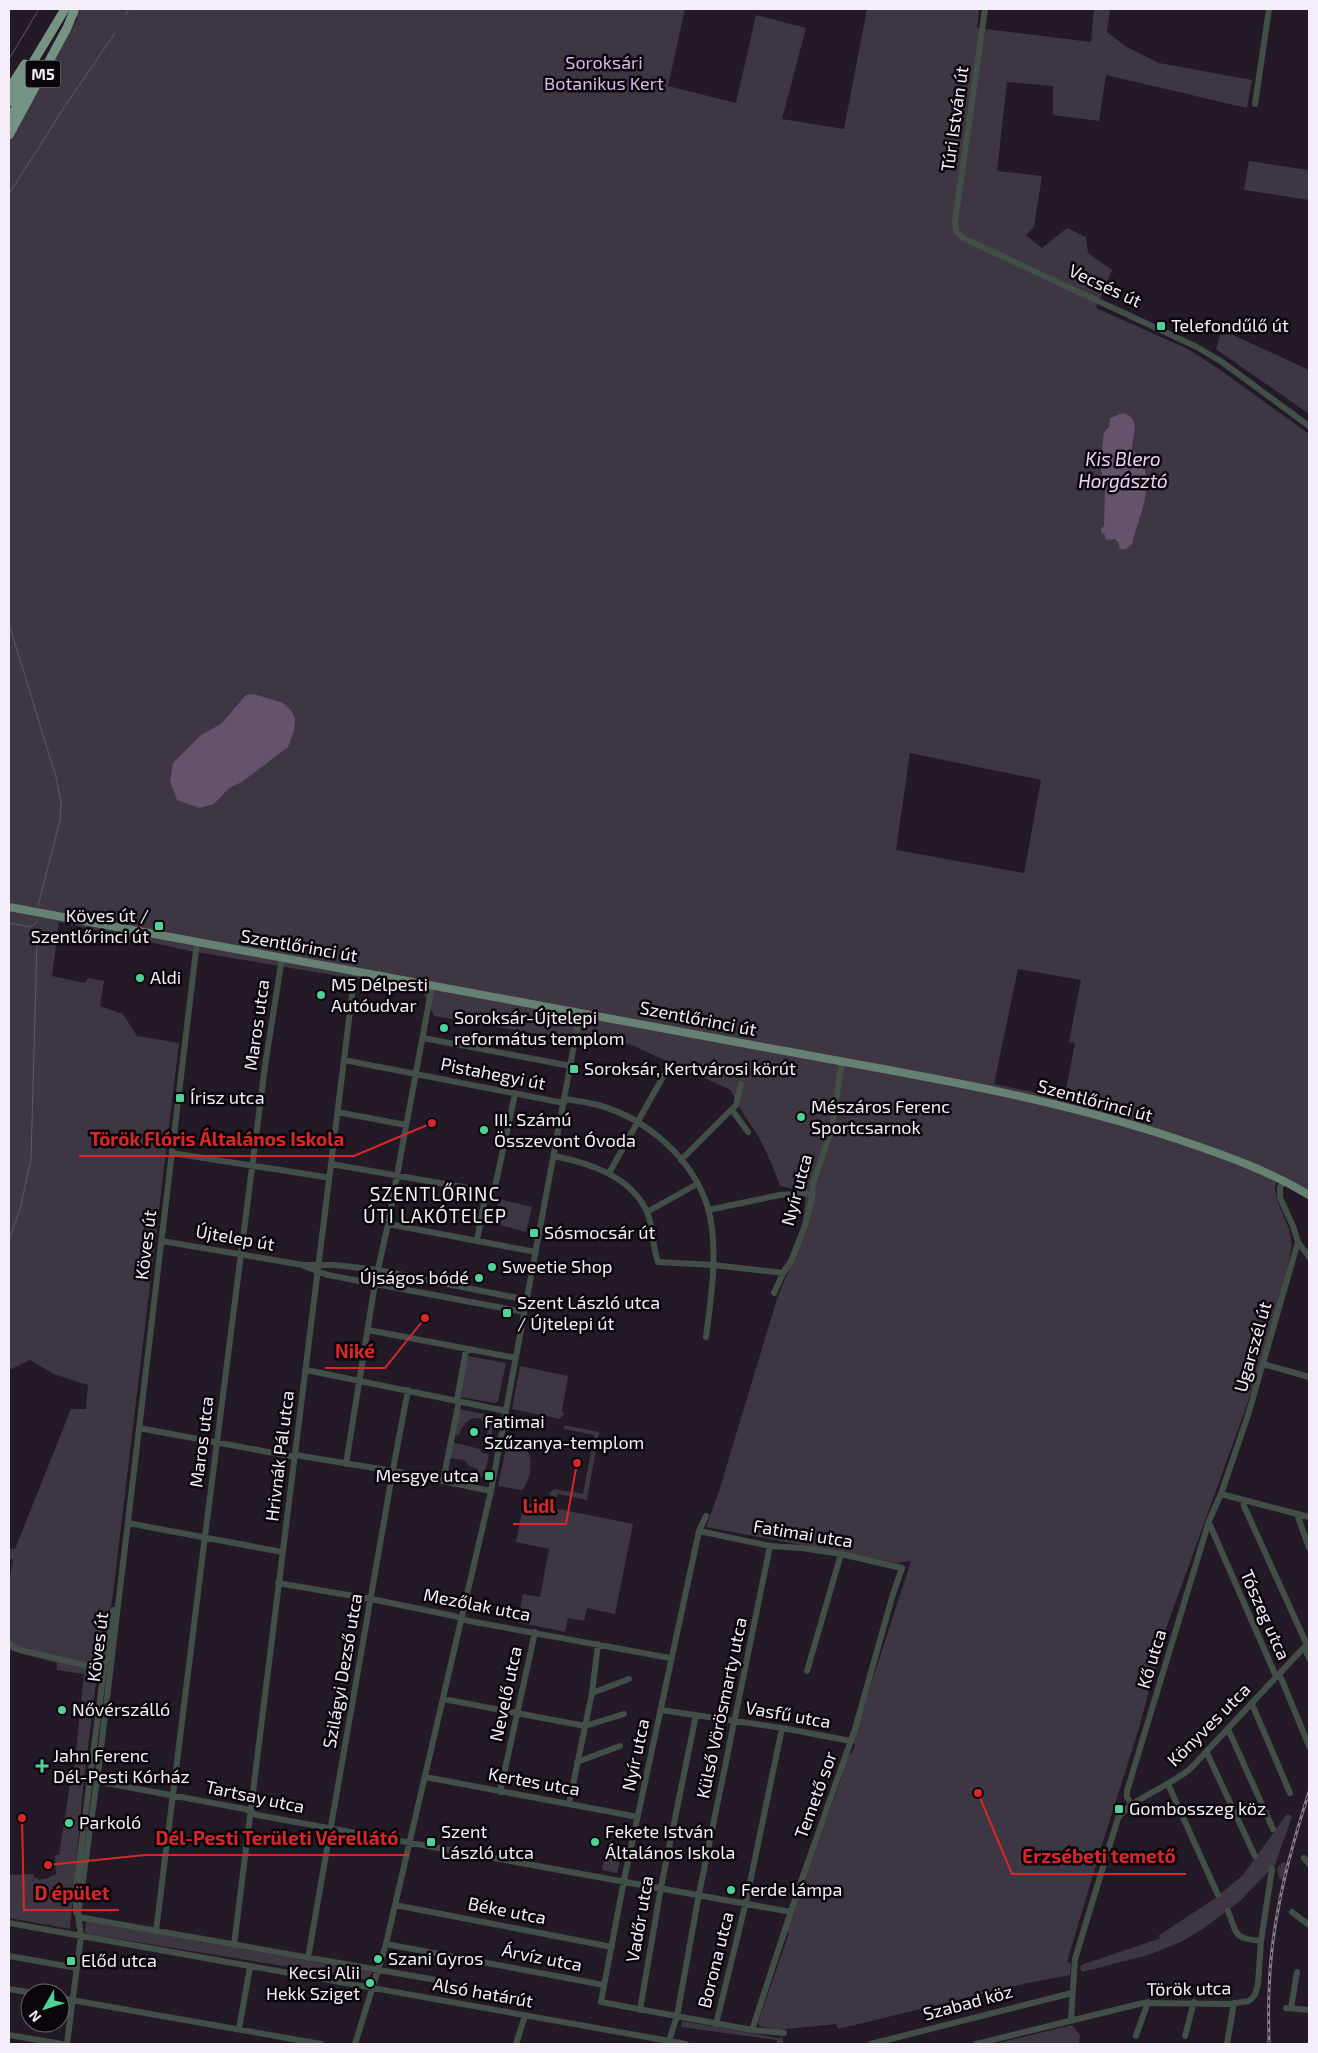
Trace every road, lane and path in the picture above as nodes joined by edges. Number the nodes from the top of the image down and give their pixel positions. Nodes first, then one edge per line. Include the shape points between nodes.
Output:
1 (985, 9) edge
2 (1269, 9) edge
3 (71, 10) edge
4 (58, 20) junction
5 (9, 89) edge
6 (9, 102) edge
7 (1255, 104) dead end
8 (9, 119) edge
9 (9, 135) edge
10 (957, 233) joint
11 (1309, 426) edge
12 (9, 907) edge
13 (198, 942) junction
14 (282, 958) junction
15 (355, 971) junction
16 (432, 986) junction
17 (580, 1013) junction
18 (423, 1038) junction
19 (344, 1060) junction
20 (842, 1062) junction
21 (571, 1066) junction
22 (689, 1070) dead end
23 (416, 1075) junction
24 (741, 1084) dead end
25 (514, 1094) junction
26 (564, 1101) junction
27 (732, 1110) junction
28 (337, 1112) junction
29 (638, 1122) junction
30 (406, 1125) junction
31 (748, 1132) dead end
32 (172, 1153) junction
33 (554, 1156) junction
34 (681, 1160) junction
35 (331, 1164) junction
36 (253, 1166) junction
37 (609, 1173) junction
38 (397, 1176) junction
39 (326, 1177) dead end
40 (1284, 1180) junction
41 (697, 1184) junction
42 (486, 1192) junction
43 (812, 1192) junction
44 (1309, 1195) edge
45 (708, 1210) junction
46 (647, 1212) junction
47 (388, 1224) junction
48 (477, 1240) junction
49 (162, 1241) junction
50 (1298, 1242) junction
51 (536, 1252) junction
52 (241, 1254) junction
53 (1309, 1257) edge
54 (318, 1265) junction
55 (713, 1265) junction
56 (303, 1266) junction
57 (378, 1270) junction
58 (318, 1273) junction
59 (783, 1273) junction
60 (375, 1283) junction
61 (774, 1293) dead end
62 (527, 1300) junction
63 (524, 1312) junction
64 (368, 1330) junction
65 (706, 1338) dead end
66 (466, 1350) junction
67 (516, 1358) junction
68 (1263, 1364) junction
69 (306, 1370) junction
70 (1309, 1377) edge
71 (359, 1380) junction
72 (408, 1390) junction
73 (458, 1400) junction
74 (506, 1410) junction
75 (139, 1428) junction
76 (217, 1443) junction
77 (295, 1456) junction
78 (346, 1464) junction
79 (393, 1472) junction
80 (443, 1481) junction
81 (491, 1491) junction
82 (1221, 1494) junction
83 (1243, 1500) junction
84 (1296, 1514) junction
85 (706, 1516) dead end
86 (1309, 1517) edge
87 (1209, 1522) junction
88 (128, 1523) junction
89 (698, 1531) junction
90 (205, 1536) junction
91 (770, 1546) junction
92 (1309, 1548) edge
93 (282, 1552) junction
94 (841, 1554) junction
95 (902, 1568) joint
96 (278, 1584) junction
97 (370, 1599) junction
98 (461, 1618) junction
99 (535, 1632) junction
100 (9, 1644) edge
101 (598, 1644) junction
102 (1307, 1645) edge
103 (670, 1658) junction
104 (1309, 1658) edge
105 (107, 1670) junction
106 (807, 1670) dead end
107 (1278, 1676) junction
108 (629, 1679) dead end
109 (592, 1693) junction
110 (443, 1699) junction
111 (1252, 1704) junction
112 (661, 1710) junction
113 (517, 1713) junction
114 (624, 1714) dead end
115 (696, 1715) junction
116 (735, 1721) junction
117 (585, 1726) junction
118 (782, 1728) junction
119 (1228, 1729) junction
120 (852, 1741) junction
121 (620, 1746) dead end
122 (1309, 1746) edge
123 (1207, 1752) junction
124 (577, 1762) junction
125 (425, 1777) junction
126 (93, 1780) junction
127 (1168, 1784) junction
128 (500, 1792) junction
129 (1290, 1793) dead end
130 (172, 1795) junction
131 (569, 1804) junction
132 (1132, 1805) junction
133 (251, 1812) junction
134 (638, 1817) junction
135 (332, 1828) junction
136 (1273, 1829) dead end
137 (410, 1842) junction
138 (1255, 1856) dead end
139 (1304, 1858) dead end
140 (1309, 1864) edge
141 (1272, 1869) dead end
142 (624, 1880) junction
143 (660, 1887) junction
144 (699, 1894) junction
145 (1218, 1895) dead end
146 (746, 1902) junction
147 (395, 1905) junction
148 (1228, 1911) dead end
149 (791, 1912) junction
150 (1292, 1912) dead end
151 (78, 1916) junction
152 (9, 1923) edge
153 (1309, 1925) edge
154 (156, 1931) junction
155 (81, 1936) junction
156 (1261, 1941) junction
157 (386, 1944) junction
158 (234, 1945) junction
159 (612, 1947) junction
160 (9, 1956) edge
161 (308, 1958) junction
162 (250, 1967) junction
163 (77, 1968) junction
164 (380, 1970) junction
165 (1297, 1972) dead end
166 (436, 1980) dead end
167 (604, 1985) junction
168 (373, 1989) junction
169 (1072, 1993) junction
170 (72, 2000) junction
171 (1148, 2002) junction
172 (1194, 2002) junction
173 (1234, 2004) junction
174 (640, 2010) junction
175 (1309, 2010) edge
176 (524, 2016) junction
177 (676, 2019) junction
178 (1071, 2020) junction
179 (716, 2024) junction
180 (239, 2029) junction
181 (752, 2030) junction
182 (784, 2033) dead end
183 (9, 2035) edge
184 (1136, 2036) dead end
185 (1185, 2036) dead end
186 (668, 2043) edge
187 (62, 2044) edge
188 (66, 2044) edge
189 (321, 2044) edge
190 (356, 2044) edge
191 (516, 2044) edge
192 (686, 2044) edge
193 (871, 2044) edge
194 (976, 2044) edge
195 (1227, 2044) edge

1 - 10 street, Túri István út via 955,222
2 - 7 street
3 - 4 highway, M5
3 - 8 highway, M5
3 - 9 highway, M5 via 64,35
4 - 5 highway, M5
4 - 6 highway, M5
10 - 11 street, Vecsés út via 1197,347
12 - 13 main road, Szentlőrinci út
13 - 14 main road, Szentlőrinci út
13 - 32 street, Köves út
14 - 15 main road, Szentlőrinci út
14 - 36 street, Maros utca
15 - 16 main road, Szentlőrinci út
15 - 19 street, Hrivnák Pál utca
16 - 17 main road, Szentlőrinci út
16 - 18 street
17 - 20 main road, Szentlőrinci út
17 - 21 street
18 - 21 street
18 - 23 street
19 - 23 street, Pistahegyi út
19 - 28 street, Hrivnák Pál utca
20 - 40 main road, Szentlőrinci út via 1064,1106 1218,1153
20 - 43 street, Nyír utca via 832,1128
21 - 26 street
22 - 29 street via 675,1066 664,1075
23 - 25 street, Pistahegyi út
23 - 30 street
24 - 27 street
25 - 26 street, Pistahegyi út
25 - 42 street via 495,1187
26 - 29 street, Pistahegyi út via 598,1105
26 - 33 street
27 - 31 street
27 - 34 street
28 - 30 street
28 - 35 street, Hrivnák Pál utca
29 - 34 street, Pistahegyi út via 665,1142
29 - 37 street
30 - 38 street
32 - 36 street
32 - 49 street, Köves út
33 - 37 street
33 - 51 street
34 - 41 street, Pistahegyi út
35 - 38 street
35 - 54 street, Hrivnák Pál utca
36 - 39 street
36 - 52 street, Maros utca
37 - 46 street via 621,1180
38 - 42 street
38 - 47 street
40 - 44 main road, Szentlőrinci út
40 - 50 street via 1280,1198
41 - 45 street, Pistahegyi út
41 - 46 street
42 - 48 street
43 - 45 street via 780,1195
43 - 59 street, Nyír utca via 792,1262
45 - 55 street, Pistahegyi út
46 - 55 street via 658,1262
47 - 48 street
47 - 57 street
48 - 51 street
49 - 52 street, Újtelep út
49 - 75 street, Köves út
50 - 53 street
50 - 68 street, Ugarszél út
51 - 62 street
52 - 56 street, Újtelep út
52 - 76 street, Maros utca
54 - 56 street, Újtelep út
54 - 57 street, Újtelep út
54 - 58 street, Hrivnák Pál utca
55 - 59 street
55 - 65 street, Pistahegyi út
56 - 58 street, Újtelep út
57 - 60 street
57 - 62 street, Újtelep út
58 - 60 street, Újtelep út
58 - 69 street, Hrivnák Pál utca
59 - 61 street, Nyír utca
60 - 63 street, Újtelep út
60 - 64 street
62 - 63 street
63 - 67 street
64 - 66 street
64 - 71 street
66 - 67 street
66 - 73 street
67 - 74 street
68 - 70 street
68 - 82 street, Ugarszél út
69 - 71 street
69 - 77 street, Hrivnák Pál utca
71 - 72 street
71 - 78 street
72 - 73 street
72 - 79 street, Szilágyi Dezső utca
73 - 74 street
73 - 80 street
74 - 81 street
75 - 76 street
75 - 88 street, Köves út
76 - 77 street
76 - 90 street, Maros utca
77 - 78 street
77 - 93 street, Hrivnák Pál utca
78 - 79 street
79 - 80 street
79 - 97 street, Szilágyi Dezső utca
80 - 81 street
81 - 98 street
82 - 83 street
82 - 87 street, Ugarszél út
83 - 84 street
83 - 102 street
84 - 86 street
84 - 92 street
85 - 89 street, Nyír utca
87 - 107 street, Tószeg utca
87 - 132 street, Kő utca via 1127,1791
88 - 90 street
88 - 105 street, Köves út
89 - 91 street, Fatimai utca
89 - 103 street, Nyír utca
90 - 93 street
90 - 130 street, Maros utca
91 - 94 street, Fatimai utca
91 - 116 street, Külső Vörösmarty utca
93 - 96 street, Hrivnák Pál utca
94 - 95 street, Fatimai utca
94 - 106 street
95 - 120 street, Temető sor
96 - 97 street, Mezőlak utca
96 - 133 street, Hrivnák Pál utca
97 - 98 street, Mezőlak utca
97 - 135 street, Szilágyi Dezső utca
98 - 99 street, Mezőlak utca
98 - 110 street
99 - 101 street, Mezőlak utca
99 - 113 street, Nevelő utca
100 - 105 street via 20,1650
101 - 103 street, Mezőlak utca
101 - 109 street
102 - 104 street
102 - 107 street, Könyves utca
103 - 112 street, Nyír utca
105 - 126 street, Köves út
105 - 126 street, Köves út via 91,1772
107 - 111 street, Könyves utca
107 - 122 street, Tószeg utca
108 - 109 street
109 - 117 street
110 - 113 street
110 - 125 street
111 - 119 street, Könyves utca
111 - 129 street
112 - 115 street, Vasfű utca
112 - 134 street, Nyír utca
113 - 117 street
113 - 128 street, Nevelő utca
114 - 117 street
115 - 116 street, Vasfű utca
115 - 143 street, Vadőr utca
116 - 118 street, Vasfű utca
116 - 144 street, Külső Vörösmarty utca
117 - 124 street
118 - 120 street, Vasfű utca
118 - 146 street, Borona utca
119 - 123 street, Könyves utca
119 - 136 street
120 - 149 street, Temető sor
121 - 124 street
123 - 127 street, Könyves utca
123 - 138 street
124 - 131 street
125 - 128 street, Kertes utca
125 - 137 street
126 - 130 street, Tartsay utca
126 - 151 street, Köves út via 75,1911
127 - 132 street, Könyves utca
127 - 145 street
128 - 131 street, Kertes utca
130 - 133 street, Tartsay utca
130 - 154 street, Maros utca
131 - 134 street, Kertes utca
132 - 169 street, Könyves utca via 1118,1818 1075,1959
133 - 135 street, Tartsay utca
133 - 158 street, Hrivnák Pál utca
134 - 142 street, Nyír utca
135 - 137 street, Tartsay utca
135 - 161 street, Szilágyi Dezső utca
137 - 142 street, Tartsay utca
137 - 147 street
139 - 140 street
141 - 156 street
142 - 143 street, Tartsay utca
142 - 159 street, Nyír utca
143 - 144 street, Tartsay utca
143 - 174 street, Vadőr utca
144 - 146 street, Tartsay utca
144 - 177 street, Külső Vörösmarty utca
146 - 149 street, Tartsay utca
146 - 179 street, Borona utca
147 - 157 street
147 - 159 street, Béke utca
148 - 156 street via 1238,1936
149 - 181 street, Temető sor
150 - 153 street
151 - 154 street, Alsó határút
151 - 155 street, Köves út
152 - 155 street, Alsó határút
154 - 158 street, Alsó határút
155 - 162 street, Alsó határút
155 - 163 street, Köves út
156 - 173 street, Török utca via 1255,1995 1249,2001
157 - 164 street
157 - 167 street, Árvíz utca
158 - 161 street, Alsó határút
159 - 167 street, Nyír utca
160 - 163 street
161 - 164 street, Alsó határút
162 - 168 street, Alsó határút
162 - 180 street
163 - 170 street, Köves út
164 - 166 street, Alsó határút
164 - 168 street
165 - 175 street via 1288,2008
167 - 174 street, Nyír utca via 601,2002
168 - 176 street, Alsó határút
168 - 190 street
169 - 178 street, Könyves utca
169 - 193 street, Szabad köz
170 - 180 street
170 - 188 street, Köves út
171 - 172 street, Török utca
171 - 178 street, Török utca
171 - 184 street
172 - 173 street, Török utca
172 - 185 street
173 - 195 street
174 - 177 street
176 - 186 street, Alsó határút
176 - 191 street
177 - 179 street
177 - 186 street, Külső Vörösmarty utca
178 - 194 street
179 - 181 street
180 - 189 street
181 - 182 street
183 - 187 street
186 - 192 street, Alsó határút

